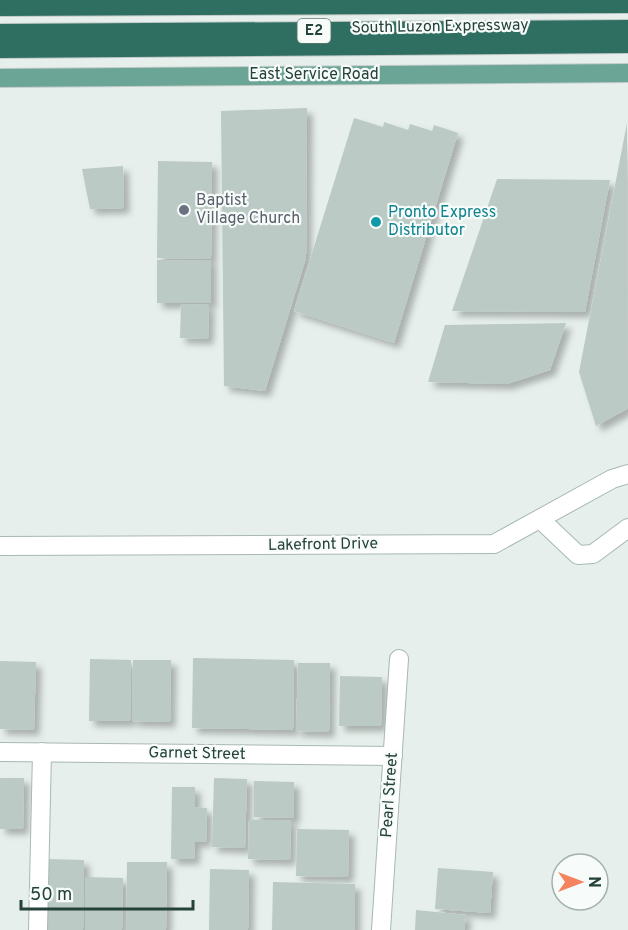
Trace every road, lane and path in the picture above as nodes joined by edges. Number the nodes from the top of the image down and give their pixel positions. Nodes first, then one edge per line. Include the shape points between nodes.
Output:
1 (628, 4) edge
2 (0, 8) edge
3 (628, 29) edge
4 (0, 33) edge
5 (628, 45) edge
6 (0, 49) edge
7 (628, 73) edge
8 (0, 78) edge
9 (628, 474) edge
10 (541, 520) junction
11 (628, 528) edge
12 (0, 546) edge
13 (399, 659) dead end
14 (0, 752) edge
15 (42, 752) junction
16 (393, 756) junction
17 (38, 930) edge
18 (381, 930) edge

1 - 2 highway, E2
3 - 4 highway, E2
5 - 6 highway, South Luzon Expressway / E2
7 - 8 main road, East Service Road
9 - 10 street, Lakefront Drive via 612,479
10 - 11 street via 578,555 593,554
10 - 12 street, Lakefront Drive via 494,544
13 - 16 street, Pearl Street
14 - 15 street, Garnet Street
15 - 16 street, Garnet Street
15 - 17 street
16 - 18 street, Pearl Street

